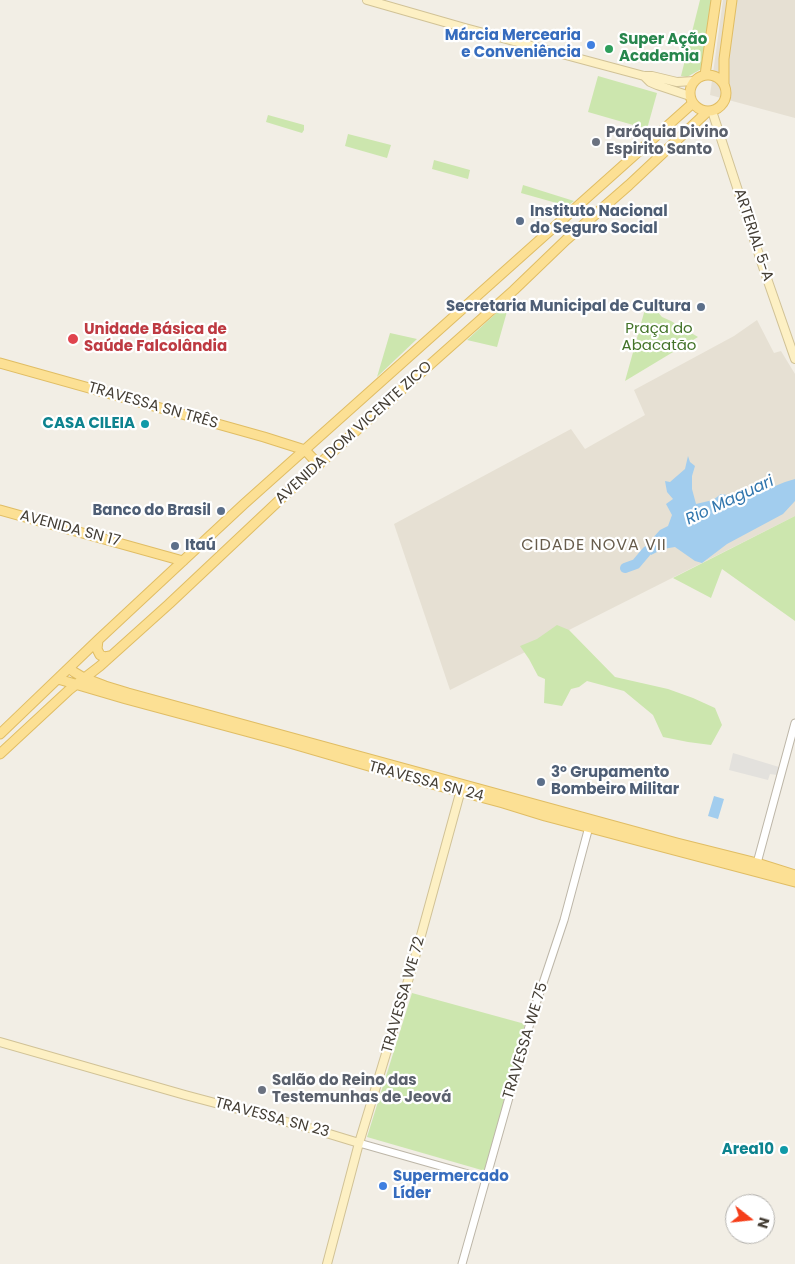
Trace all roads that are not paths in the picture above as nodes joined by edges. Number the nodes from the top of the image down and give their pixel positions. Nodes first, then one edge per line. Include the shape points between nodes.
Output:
1 (367, 0) edge
2 (716, 0) edge
3 (732, 0) edge
4 (704, 75) junction
5 (644, 76) junction
6 (694, 81) junction
7 (724, 84) junction
8 (691, 99) junction
9 (710, 111) junction
10 (795, 359) edge
11 (0, 364) edge
12 (305, 450) junction
13 (318, 463) junction
14 (0, 510) edge
15 (183, 561) junction
16 (98, 640) junction
17 (110, 656) junction
18 (69, 668) junction
19 (84, 678) junction
20 (58, 679) junction
21 (76, 684) junction
22 (795, 723) edge
23 (0, 734) edge
24 (0, 754) edge
25 (461, 788) junction
26 (590, 824) junction
27 (757, 863) junction
28 (795, 875) edge
29 (795, 882) edge
30 (0, 1042) edge
31 (359, 1143) junction
32 (486, 1179) junction
33 (327, 1264) edge
34 (462, 1264) edge

1 - 5 main road
2 - 4 main road
3 - 7 main road
4 - 6 main road
4 - 7 main road via 714,75
5 - 6 main road
5 - 8 main road via 650,82
6 - 8 main road via 690,88
7 - 9 main road via 724,103
8 - 9 main road via 699,109
8 - 12 main road, AVENIDA DOM VICENTE ZICO
9 - 10 main road, ARTERIAL 5-A
9 - 13 main road, AVENIDA DOM VICENTE ZICO
11 - 12 main road, TRAVESSA SN TRÊS
12 - 13 main road
12 - 15 main road, AVENIDA DOM VICENTE ZICO
13 - 17 main road, AVENIDA DOM VICENTE ZICO via 272,501 266,514
14 - 15 main road, AVENIDA SN 17
15 - 16 main road, AVENIDA DOM VICENTE ZICO
16 - 17 main road via 100,655
16 - 18 main road, AVENIDA DOM VICENTE ZICO
17 - 19 main road, AVENIDA DOM VICENTE ZICO
18 - 19 main road, TRAVESSA SN 24
18 - 20 main road, AVENIDA DOM VICENTE ZICO
19 - 21 main road, AVENIDA DOM VICENTE ZICO
19 - 25 main road, TRAVESSA SN 24
20 - 21 main road, TRAVESSA SN 24
20 - 23 main road, AVENIDA DOM VICENTE ZICO
21 - 24 main road, AVENIDA DOM VICENTE ZICO
21 - 25 main road, TRAVESSA SN 24
22 - 27 street
25 - 26 main road, TRAVESSA SN 24
25 - 31 main road, TRAVESSA WE 72 via 417,951
26 - 27 main road, TRAVESSA SN 24
26 - 29 main road, TRAVESSA SN 24
26 - 32 street, TRAVESSA WE 75
27 - 28 main road, TRAVESSA SN 24
30 - 31 main road, TRAVESSA SN 23
31 - 32 street, TRAVESSA SN 23
31 - 33 main road, TRAVESSA WE 72
32 - 34 street, TRAVESSA WE 75

